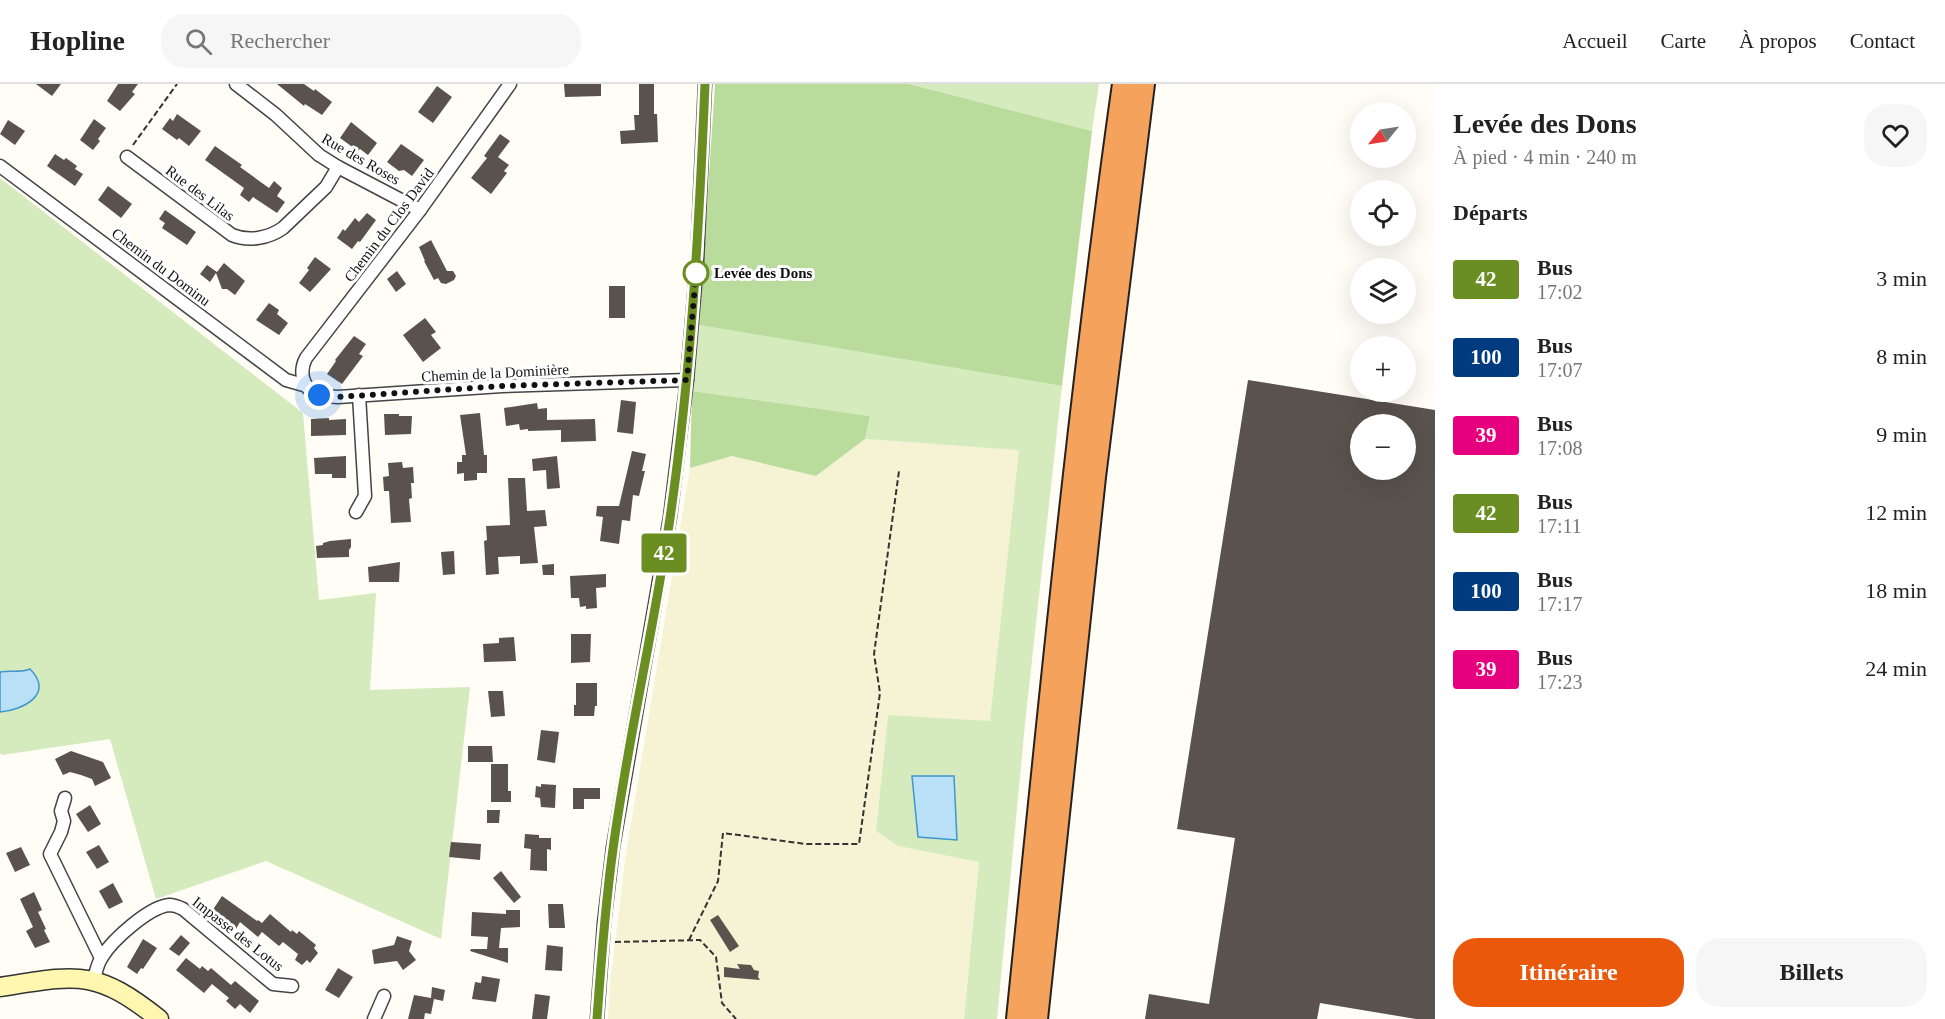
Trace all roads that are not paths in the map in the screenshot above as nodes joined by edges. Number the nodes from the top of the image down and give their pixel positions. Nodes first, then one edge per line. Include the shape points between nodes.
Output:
1 (236, 84) edge
2 (510, 84) edge
3 (705, 84) edge
4 (1124, 84) edge
5 (1143, 84) edge
6 (127, 157) road end
7 (0, 166) edge
8 (338, 167) junction
9 (420, 210) junction
10 (687, 380) junction
11 (307, 386) junction
12 (359, 395) junction
13 (356, 512) dead end
14 (65, 798) dead end
15 (101, 958) junction
16 (94, 980) junction
17 (292, 986) dead end
18 (0, 987) edge
19 (384, 996) dead end
20 (159, 1019) edge
21 (375, 1019) edge
22 (597, 1019) edge
23 (1018, 1019) edge
24 (1036, 1019) edge

1 - 8 street, Rue des Roses
2 - 9 street, Chemin du Clos David
3 - 10 street
4 - 23 highway via 1070,517
5 - 24 highway via 1095,467
6 - 8 street, Rue des Lilas via 232,236 245,238 261,238 284,228 326,187
7 - 11 street, Chemin du Dominu via 286,380
8 - 9 street, Rue des Roses
9 - 11 street, Chemin du Clos David via 306,358 302,370
10 - 12 street, Chemin de la Dominière
10 - 22 street via 670,517 614,847
11 - 12 street, Chemin de la Dominière via 319,395
12 - 13 street via 365,496
14 - 15 street via 62,832 50,854
15 - 16 street, Impasse des Lotus
15 - 17 street, Impasse des Lotus via 131,925 171,904 183,909 273,984
16 - 18 street via 69,977
16 - 20 street via 123,992
19 - 21 street

